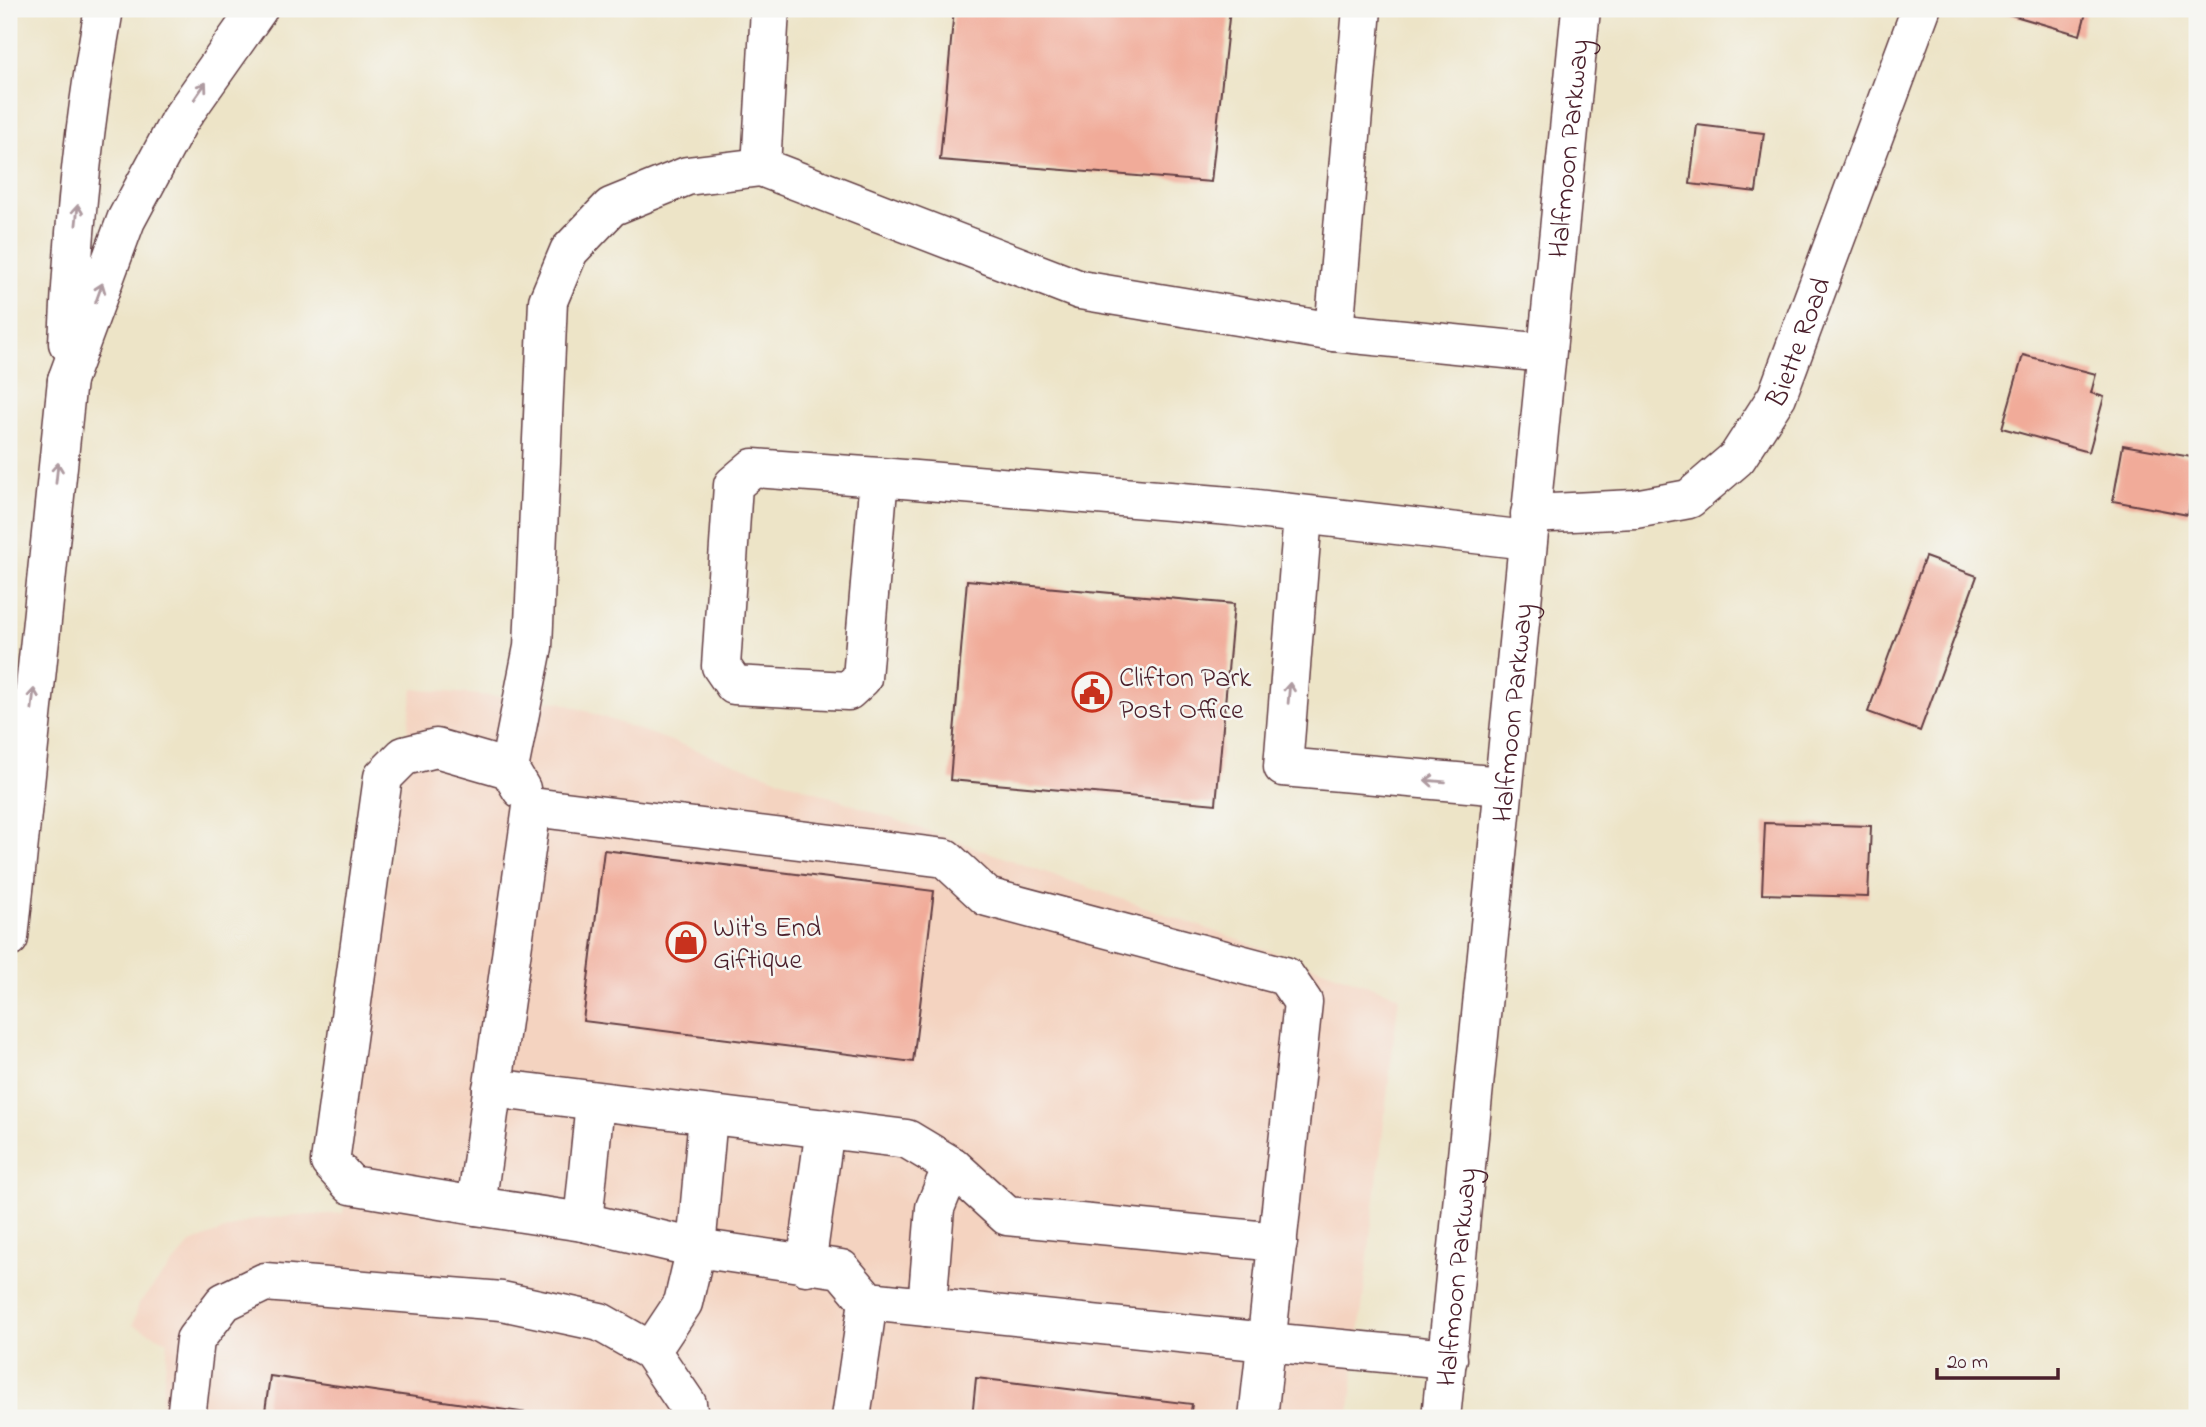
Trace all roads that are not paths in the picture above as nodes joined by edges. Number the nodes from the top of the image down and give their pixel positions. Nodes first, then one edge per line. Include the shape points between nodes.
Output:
1 (104, 9) edge
2 (258, 9) edge
3 (770, 9) edge
4 (1362, 9) edge
5 (1581, 9) edge
6 (1921, 9) edge
7 (761, 167) junction
8 (1334, 332) junction
9 (1546, 352) junction
10 (66, 380) junction
11 (879, 477) junction
12 (1303, 515) junction
13 (1528, 527) junction
14 (509, 769) junction
15 (1503, 786) junction
16 (532, 807) junction
17 (9, 938) edge
18 (492, 1088) junction
19 (596, 1101) junction
20 (708, 1116) junction
21 (825, 1128) junction
22 (952, 1166) junction
23 (475, 1206) junction
24 (583, 1222) junction
25 (1278, 1242) junction
26 (696, 1248) junction
27 (806, 1266) junction
28 (868, 1301) junction
29 (927, 1307) junction
30 (1267, 1342) junction
31 (651, 1351) junction
32 (1448, 1359) junction
33 (186, 1418) edge
34 (689, 1418) edge
35 (851, 1418) edge
36 (1258, 1418) edge
37 (1441, 1418) edge

10 -> 1 main road via 72,256
10 -> 2 main road via 126,220 179,121
3 - 7 main road
4 - 8 main road
5 - 9 main road, Halfmoon Parkway
6 - 13 main road, Biette Road via 1777,396 1738,458 1689,499
7 - 8 main road via 1080,290
7 - 14 main road via 687,176 611,207 569,251 548,301 533,647
8 - 9 main road
9 - 13 main road, Halfmoon Parkway
17 -> 10 main road
11 - 11 main road, Biette Road via 862,678 848,691 734,685 720,666 733,485 753,468
11 - 12 main road, Biette Road
12 - 13 main road, Biette Road
15 -> 12 main road via 1283,768
13 - 15 main road, Halfmoon Parkway
14 - 16 main road
14 - 23 main road via 436,748 404,756 383,777 330,1162 351,1185
15 - 32 main road, Halfmoon Parkway
16 - 18 main road
16 - 25 main road via 945,858 987,897 1285,976 1303,1002
18 - 19 main road
18 - 23 main road
19 - 20 main road
19 - 24 main road
20 - 21 main road
20 - 26 main road
21 - 22 main road via 908,1139
21 - 27 main road
22 - 25 main road via 1007,1216
22 - 29 main road via 935,1208
23 - 24 main road
24 - 26 main road
25 - 30 main road
26 - 27 main road
26 - 31 main road via 683,1303
27 - 28 main road via 841,1269
28 - 29 main road
28 - 35 main road
29 - 30 main road
30 - 32 main road
30 - 36 main road
31 - 33 main road via 600,1322 502,1301 265,1282 224,1302 195,1340
31 - 34 main road via 687,1404
32 - 37 main road, Halfmoon Parkway

